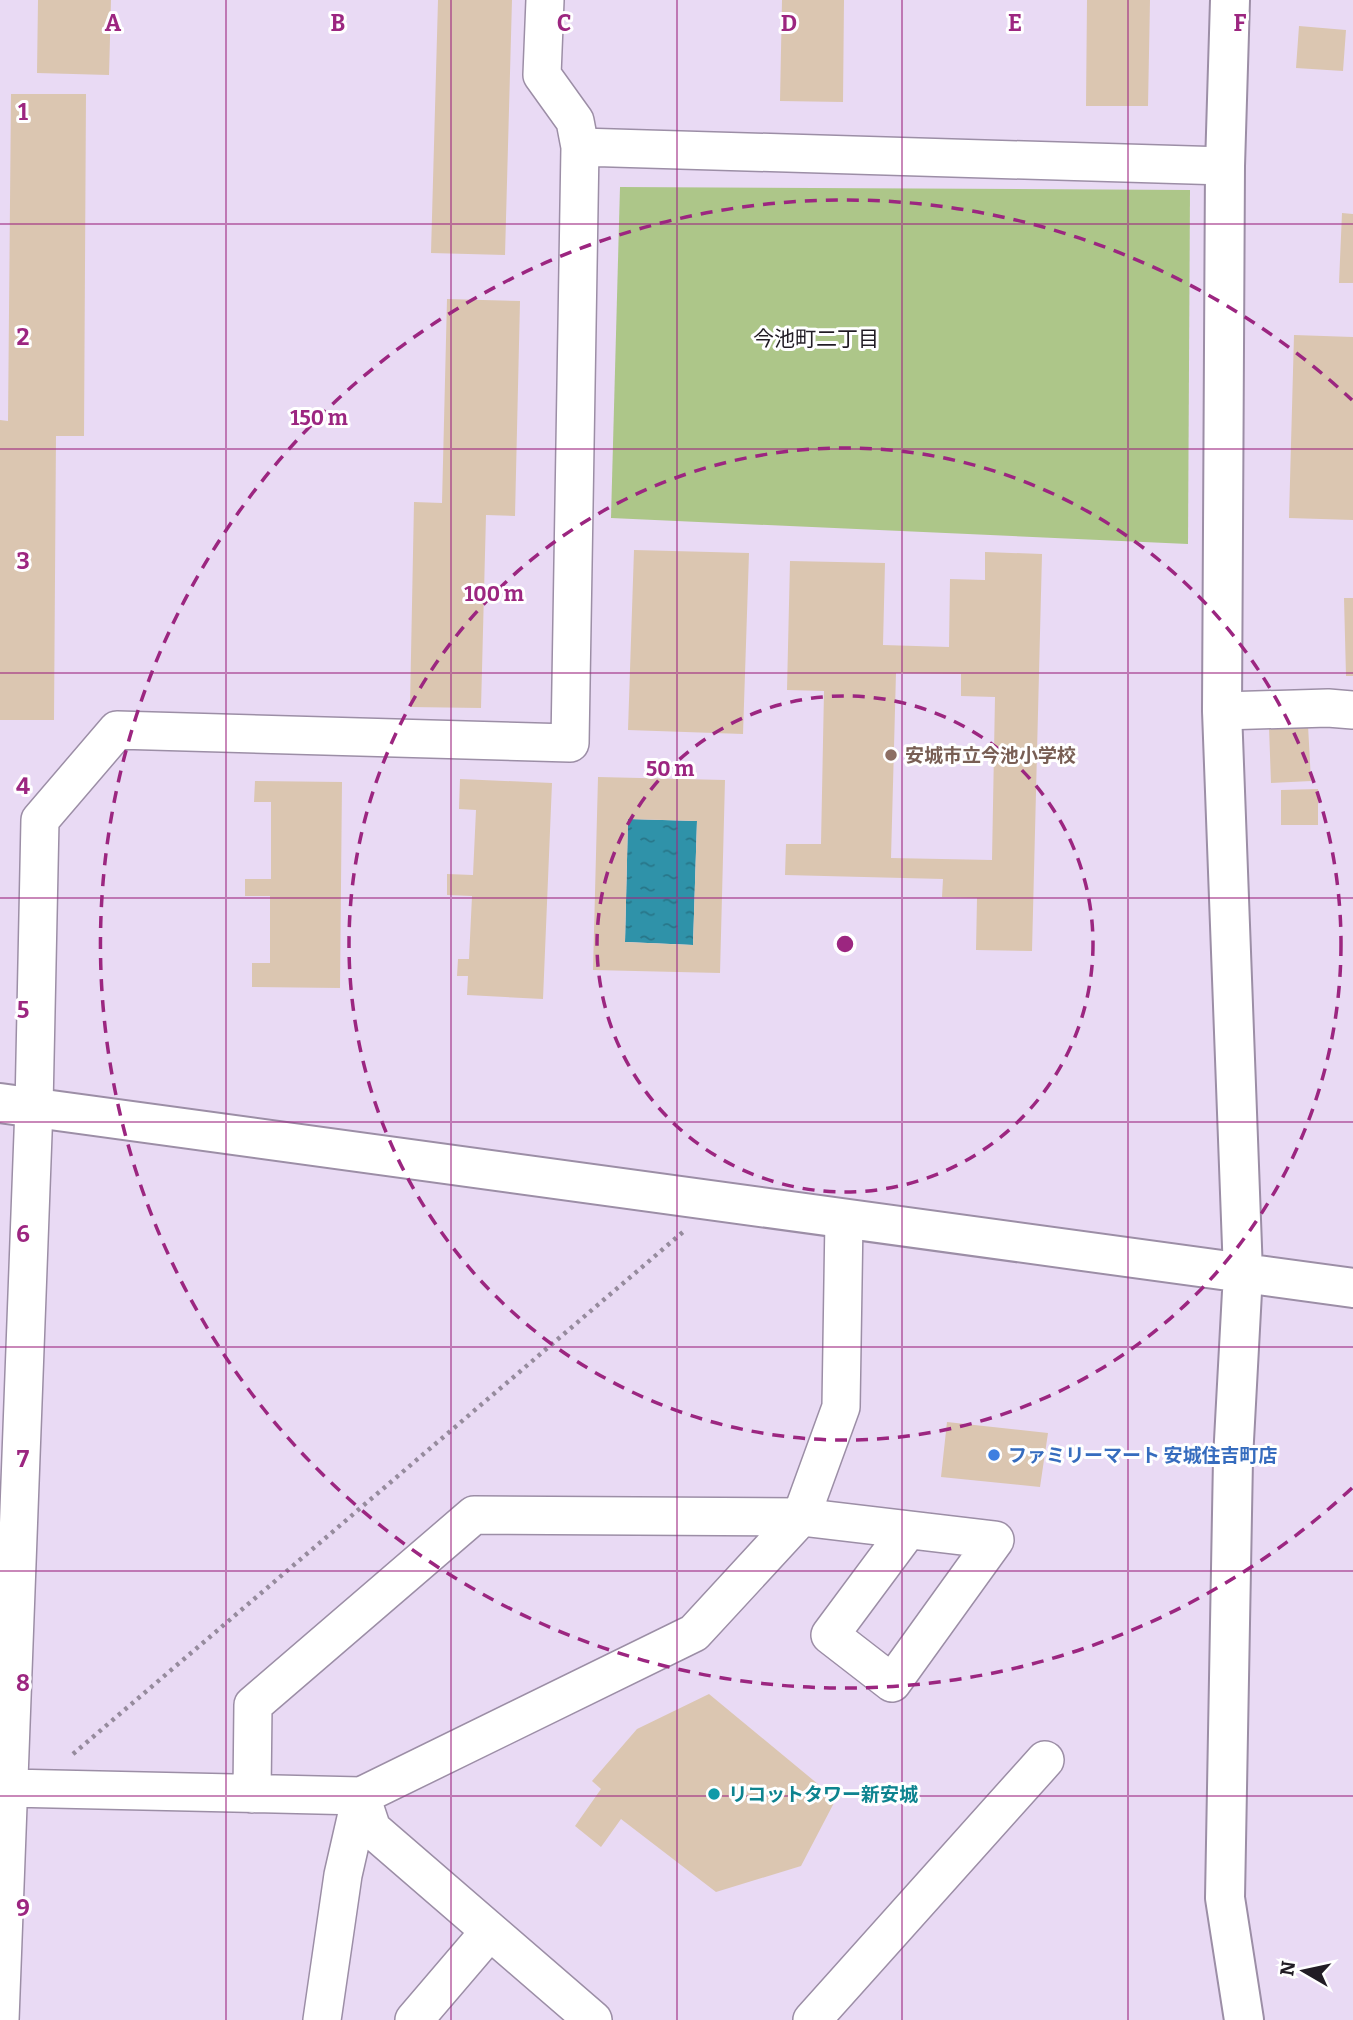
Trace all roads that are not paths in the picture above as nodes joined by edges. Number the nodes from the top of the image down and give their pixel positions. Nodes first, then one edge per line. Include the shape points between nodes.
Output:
1 (545, 0) edge
2 (1230, 0) edge
3 (580, 147) junction
4 (1225, 166) junction
5 (1353, 710) edge
6 (1222, 711) junction
7 (17, 1105) edge
8 (844, 1219) junction
9 (1243, 1273) junction
10 (1353, 1288) edge
11 (801, 1517) junction
12 (908, 1530) junction
13 (1045, 1760) dead end
14 (20, 1789) junction
15 (252, 1794) junction
16 (361, 1796) junction
17 (490, 1931) junction
18 (1, 2020) edge
19 (322, 2020) edge
20 (414, 2020) edge
21 (593, 2020) edge
22 (812, 2020) edge
23 (1244, 2020) edge

1 - 3 street via 542,75 575,121
2 - 4 street
3 - 4 street
3 - 7 street via 570,743 117,730 40,820
4 - 6 street
5 - 6 street
6 - 9 street
7 - 8 street
7 - 14 street
8 - 9 street
8 - 11 street via 841,1407
9 - 10 street
9 - 23 street via 1233,1458 1225,1898
11 - 12 street
11 - 15 street via 474,1515 253,1705
11 - 16 street via 694,1633
12 - 12 street via 995,1540 892,1683 830,1635
13 - 22 street
14 - 15 street
14 - 18 street
15 - 16 street
16 - 17 street via 372,1829
16 - 19 street via 343,1875
17 - 20 street
17 - 21 street

